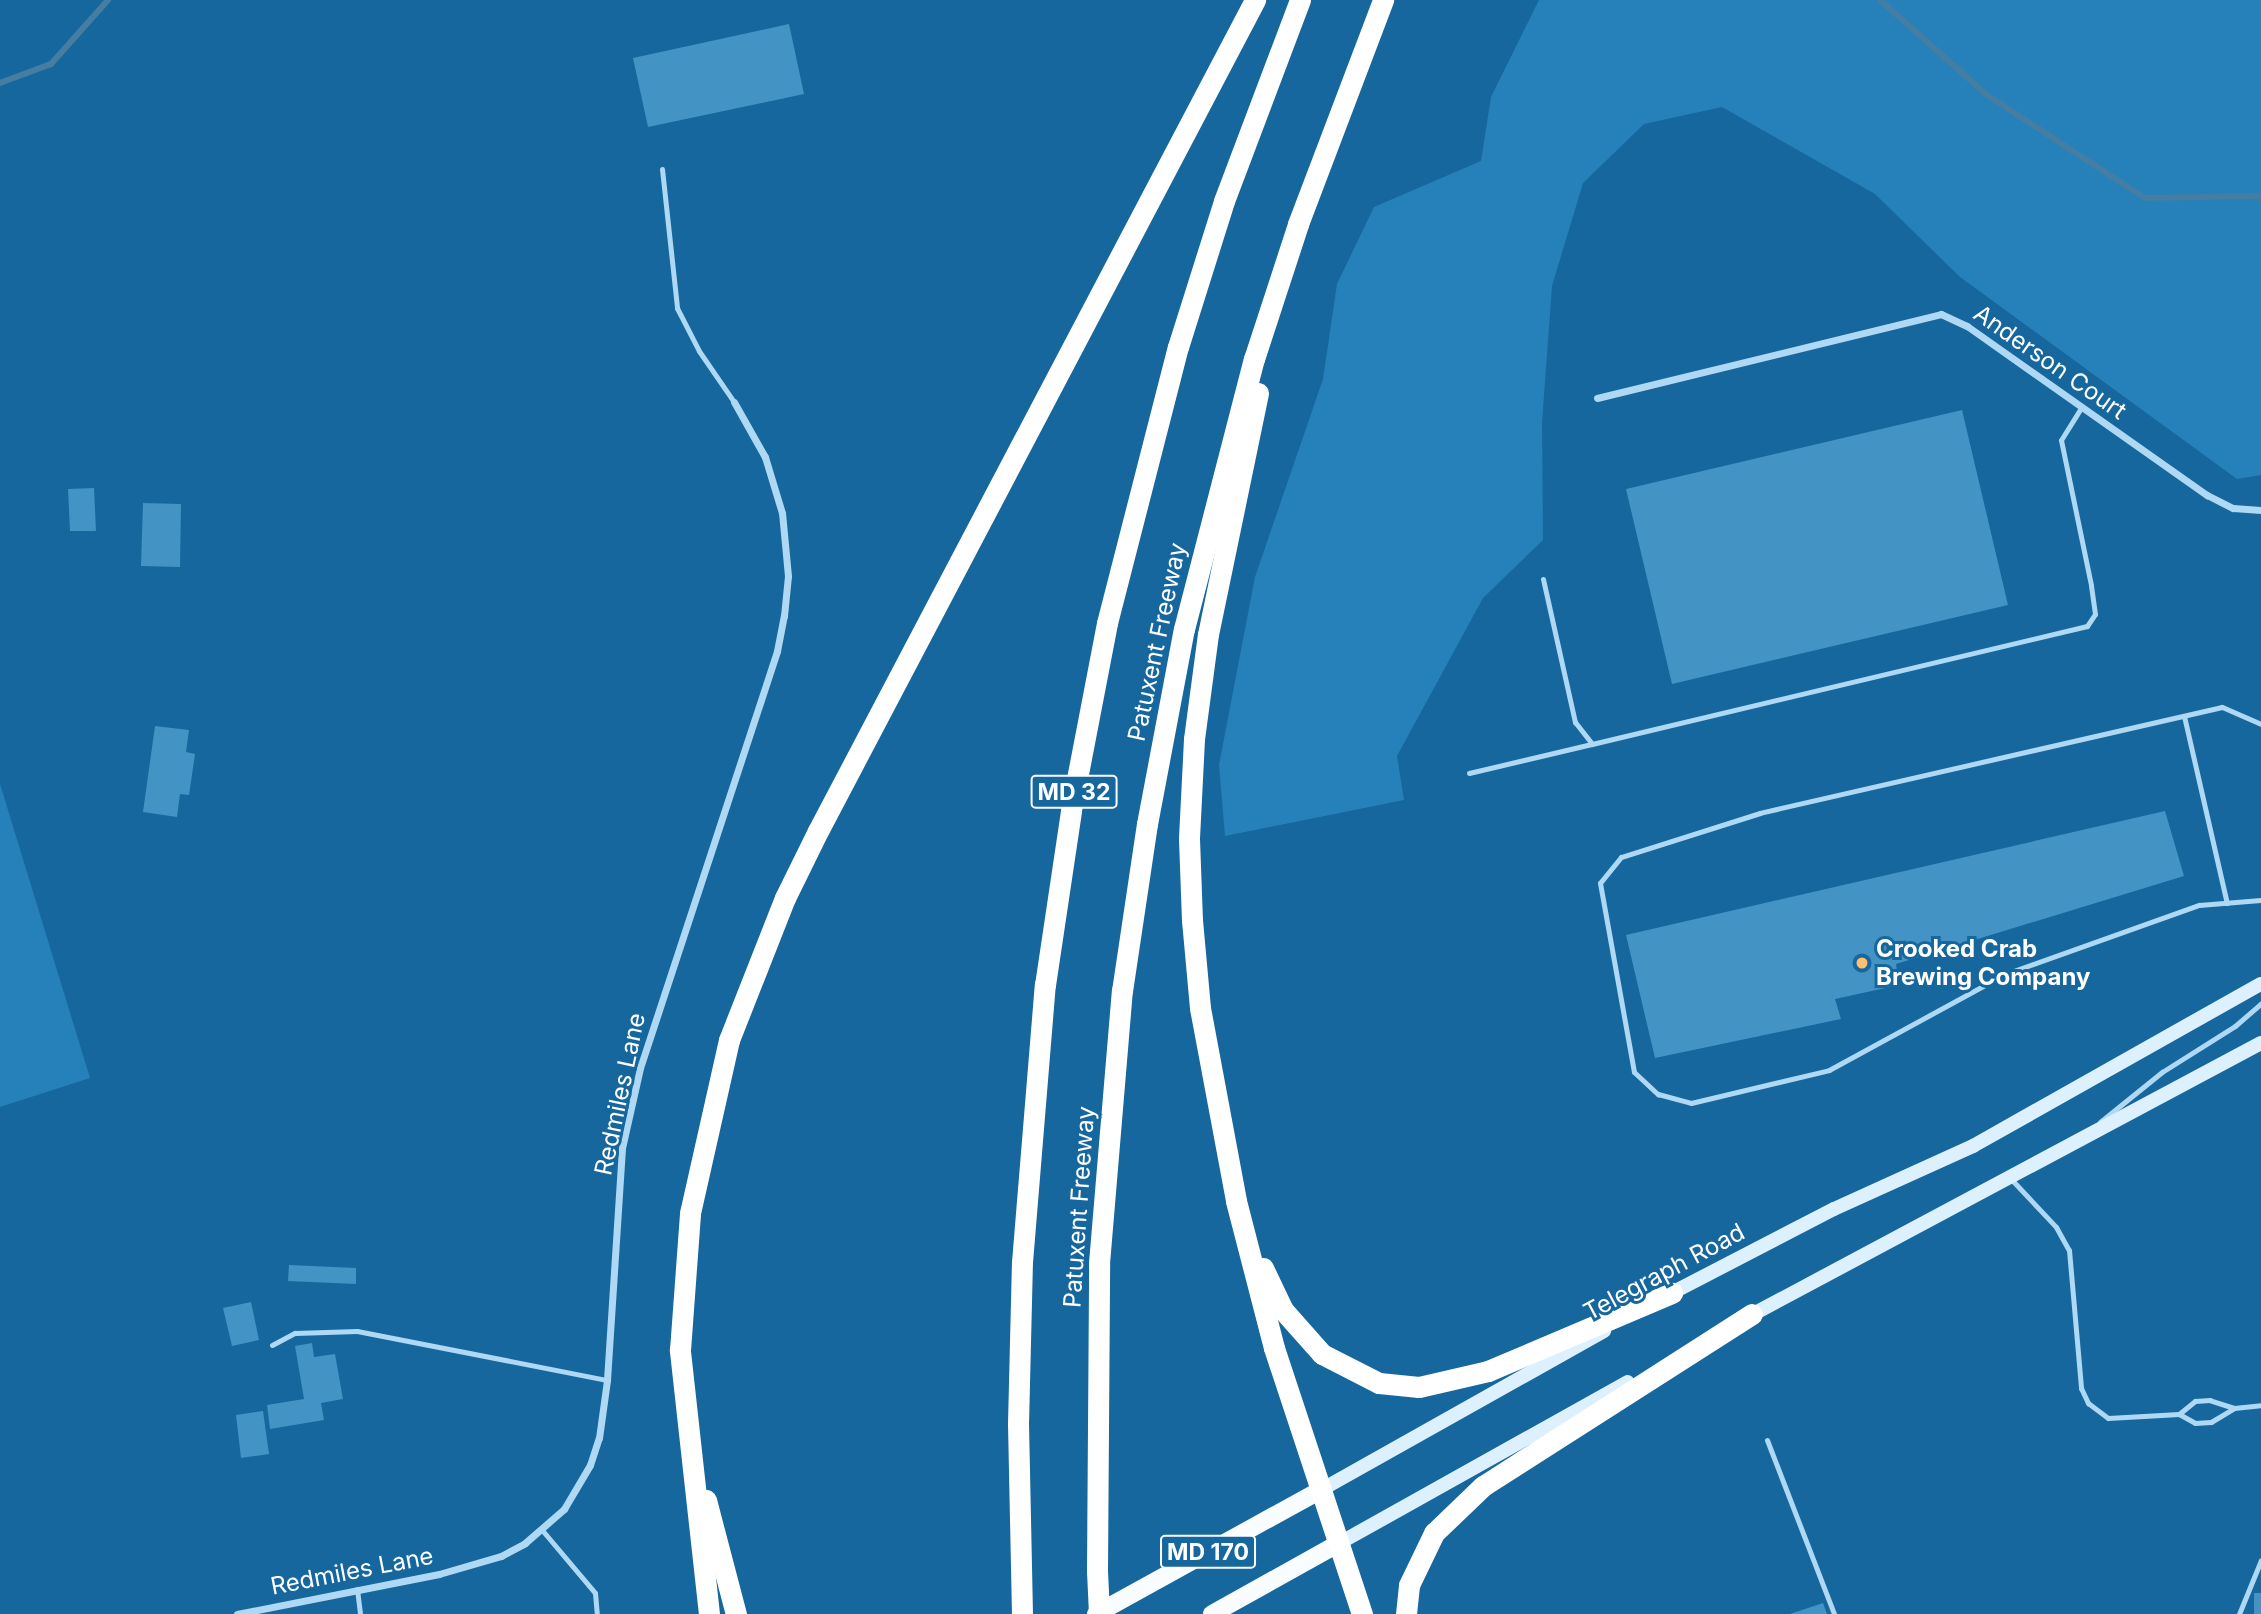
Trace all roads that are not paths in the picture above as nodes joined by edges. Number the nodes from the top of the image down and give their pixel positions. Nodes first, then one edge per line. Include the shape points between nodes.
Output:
1 (1255, 0) edge
2 (1300, 0) edge
3 (1383, 0) edge
4 (662, 169) dead end
5 (1298, 224) junction
6 (1597, 398) dead end
7 (734, 402) joint
8 (2082, 407) junction
9 (2261, 510) edge
10 (1543, 579) dead end
11 (2184, 716) junction
12 (2261, 724) edge
13 (1592, 744) junction
14 (1469, 773) dead end
15 (2261, 900) edge
16 (2227, 903) junction
17 (2261, 984) edge
18 (2261, 1003) edge
19 (2261, 1043) edge
20 (2071, 1147) junction
21 (2010, 1179) junction
22 (1236, 1201) junction
23 (1672, 1293) junction
24 (1752, 1314) junction
25 (272, 1345) dead end
26 (607, 1380) junction
27 (2261, 1405) edge
28 (2234, 1408) junction
29 (684, 1413) junction
30 (2179, 1415) junction
31 (1767, 1440) dead end
32 (1319, 1491) junction
33 (542, 1530) junction
34 (1336, 1545) junction
35 (2261, 1560) edge
36 (357, 1588) junction
37 (237, 1614) edge
38 (360, 1614) edge
39 (597, 1614) edge
40 (709, 1614) edge
41 (736, 1614) edge
42 (1022, 1614) edge
43 (1098, 1614) edge
44 (1212, 1614) edge
45 (1362, 1614) edge
46 (1406, 1614) edge
47 (1834, 1614) edge
48 (2239, 1614) edge

1 - 29 highway via 818,831 754,971 706,1127 690,1213 680,1350
2 - 42 highway, Patuxent Freeway / MD 32 via 1224,201 1178,347 1107,623 1070,810 1042,1012 1021,1262
3 - 5 highway, Patuxent Freeway / MD 32
4 - 7 lane via 677,308
5 - 22 highway via 1208,634 1194,739 1189,839 1193,932 1215,1105
5 - 43 highway, Patuxent Freeway / MD 32, bridge via 1254,359 1184,629 1122,991 1099,1263
6 - 8 street, Anderson Court via 1941,314 1966,326
7 - 26 street, Redmiles Lane via 765,457 782,513 788,576 784,615 777,651 640,1068 622,1149
8 - 9 street, Anderson Court via 2207,495 2233,508
8 - 13 lane via 2061,440 2091,585 2095,614 2087,626
10 - 13 lane via 1575,722
11 - 12 lane via 2222,707
11 - 16 lane
11 - 16 lane via 1760,813 1621,857 1600,883 1634,1072 1658,1094 1691,1103 1829,1070 2005,974 2199,905
13 - 14 lane
15 - 16 lane
17 - 23 main road, Telegraph Road / MD 170 via 1973,1146 1834,1209
18 - 20 lane via 2235,1026 2162,1072
19 - 20 main road, MD 170
20 - 21 main road, MD 170
21 - 24 main road, MD 170
21 - 30 lane via 2056,1227 2069,1250 2081,1388 2088,1403 2108,1418
22 - 23 highway via 1273,1290 1301,1334 1322,1354 1379,1383 1419,1387 1451,1383
22 - 32 highway via 1274,1349
23 - 32 main road, Telegraph Road / MD 170
24 - 34 main road, MD 170
24 - 46 highway via 1483,1486 1434,1533 1418,1559
25 - 26 lane via 295,1333 357,1331
26 - 33 street, Redmiles Lane via 599,1438 590,1465 564,1509
27 - 28 lane
28 - 30 lane via 2211,1422 2195,1423
28 - 30 lane via 2210,1400 2194,1401
29 - 40 highway
29 - 41 highway
31 - 47 lane
32 - 34 highway
32 - 43 main road, Telegraph Road / MD 170
33 - 36 street, Redmiles Lane via 501,1556 471,1566
33 - 39 lane via 595,1593
34 - 44 main road, MD 170
34 - 45 highway
35 - 48 lane
36 - 37 street, Redmiles Lane
36 - 38 lane

